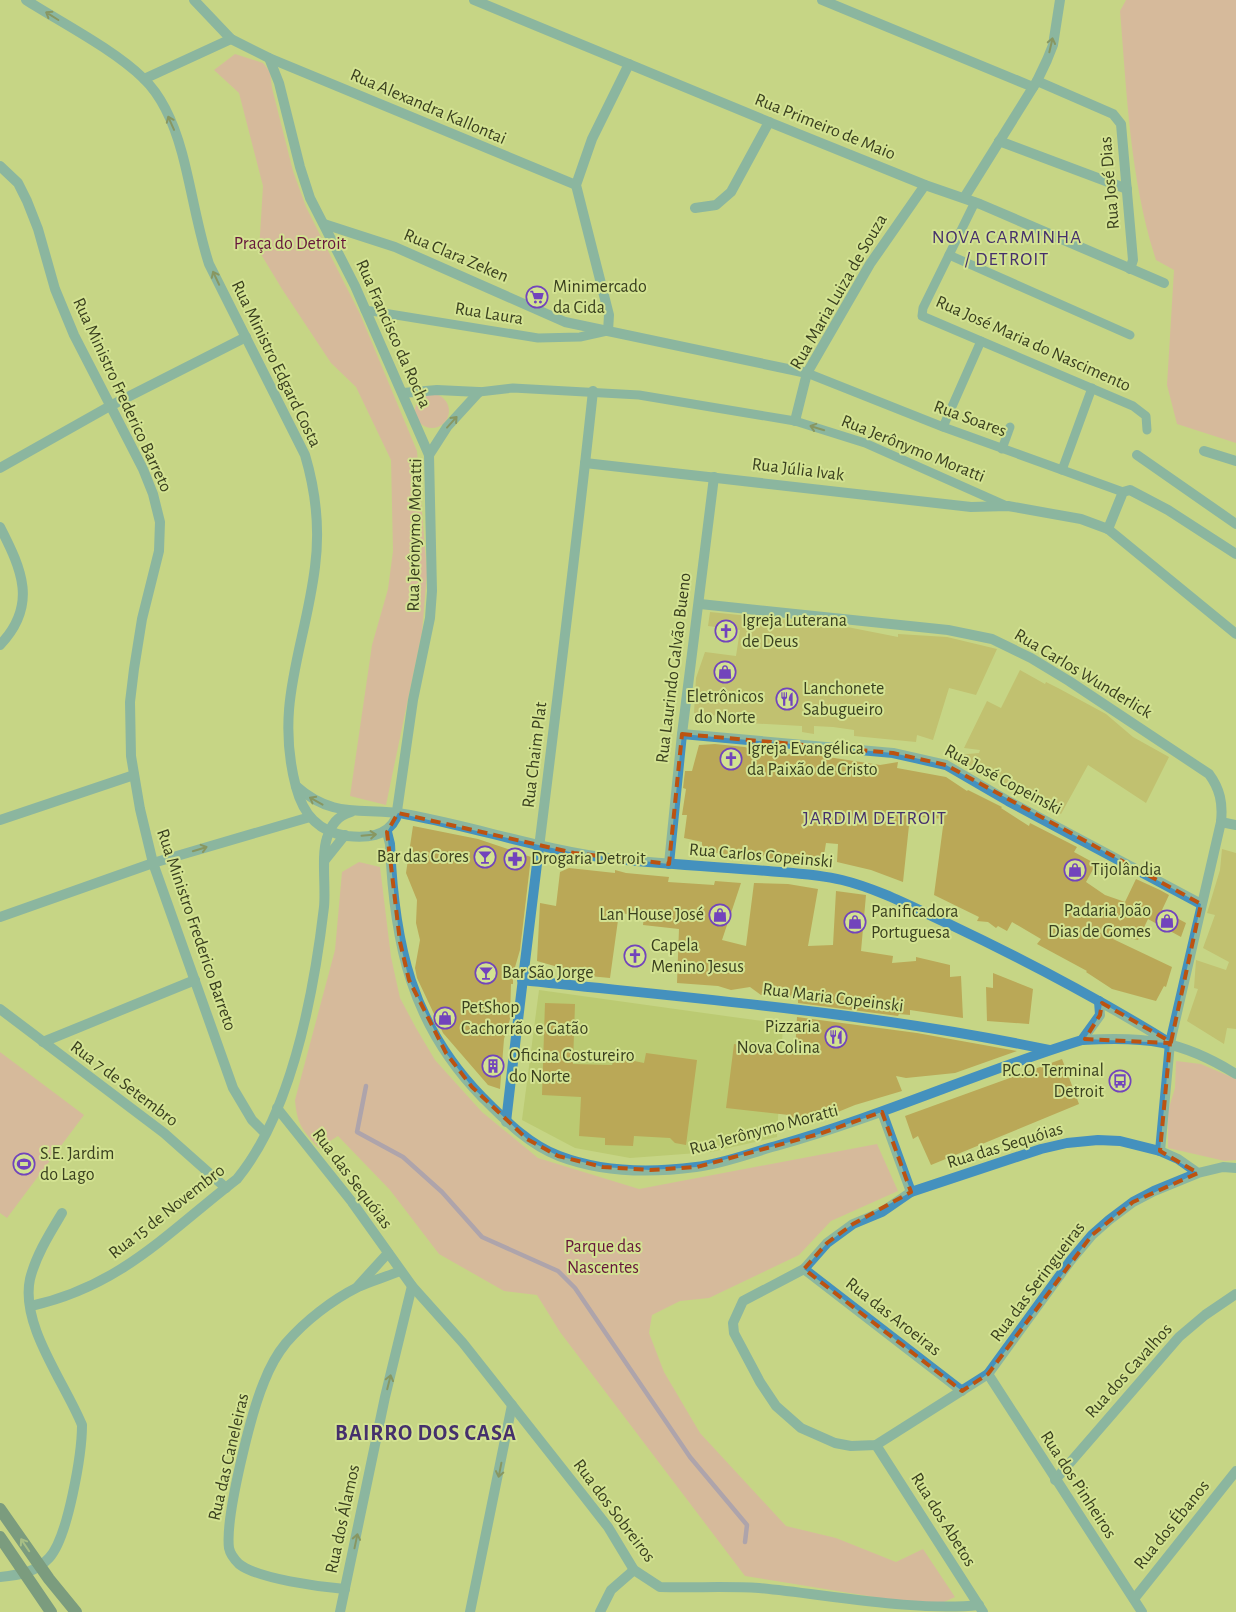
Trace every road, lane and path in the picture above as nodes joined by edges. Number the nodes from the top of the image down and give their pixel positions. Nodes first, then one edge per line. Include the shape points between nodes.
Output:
1 (26, 0) edge
2 (194, 0) edge
3 (474, 0) edge
4 (822, 0) edge
5 (1060, 0) edge
6 (230, 39) junction
7 (269, 58) junction
8 (629, 64) junction
9 (144, 79) junction
10 (1035, 84) junction
11 (769, 122) junction
12 (999, 141) junction
13 (0, 166) edge
14 (576, 185) junction
15 (926, 185) junction
16 (1127, 189) junction
17 (964, 198) junction
18 (975, 202) junction
19 (695, 208) dead end
20 (324, 224) junction
21 (949, 255) junction
22 (1130, 269) junction
23 (1164, 283) dead end
24 (365, 310) junction
25 (608, 331) junction
26 (1130, 335) dead end
27 (246, 337) junction
28 (981, 341) junction
29 (807, 373) junction
30 (1092, 388) junction
31 (593, 391) junction
32 (403, 392) junction
33 (479, 392) junction
34 (110, 406) junction
35 (794, 422) junction
36 (1010, 427) dead end
37 (943, 428) junction
38 (1147, 430) dead end
39 (1002, 449) junction
40 (1204, 451) dead end
41 (429, 455) junction
42 (1137, 455) dead end
43 (1236, 461) edge
44 (585, 462) junction
45 (0, 468) edge
46 (1062, 470) junction
47 (714, 476) junction
48 (1123, 492) junction
49 (1008, 506) junction
50 (1236, 524) edge
51 (0, 527) edge
52 (1108, 529) junction
53 (1236, 554) edge
54 (700, 604) junction
55 (1236, 634) edge
56 (0, 646) edge
57 (682, 734) junction
58 (134, 775) junction
59 (296, 786) junction
60 (355, 811) junction
61 (398, 812) junction
62 (310, 817) junction
63 (0, 820) edge
64 (1221, 822) junction
65 (1236, 825) edge
66 (329, 831) junction
67 (386, 832) junction
68 (345, 836) junction
69 (541, 846) junction
70 (326, 860) junction
71 (153, 863) junction
72 (669, 864) junction
73 (1201, 904) junction
74 (0, 917) edge
75 (195, 980) junction
76 (522, 980) junction
77 (1099, 1001) junction
78 (0, 1009) edge
79 (1082, 1040) junction
80 (43, 1042) junction
81 (1170, 1043) junction
82 (1049, 1050) junction
83 (1236, 1074) edge
84 (277, 1108) junction
85 (882, 1112) junction
86 (506, 1122) junction
87 (265, 1133) junction
88 (1160, 1151) junction
89 (1236, 1168) edge
90 (1198, 1173) junction
91 (226, 1188) junction
92 (911, 1192) junction
93 (62, 1213) dead end
94 (388, 1254) junction
95 (804, 1268) junction
96 (400, 1271) junction
97 (412, 1286) junction
98 (358, 1287) junction
99 (1236, 1294) edge
100 (30, 1306) junction
101 (988, 1374) junction
102 (962, 1391) junction
103 (512, 1405) junction
104 (876, 1445) junction
105 (1236, 1471) edge
106 (1055, 1480) junction
107 (0, 1509) edge
108 (0, 1537) edge
109 (39, 1566) junction
110 (634, 1570) junction
111 (25, 1574) junction
112 (0, 1577) edge
113 (345, 1589) junction
114 (1134, 1599) junction
115 (981, 1609) edge
116 (52, 1612) edge
117 (76, 1612) edge
118 (340, 1612) edge
119 (470, 1612) edge
120 (600, 1612) edge
121 (1142, 1612) edge

9 -> 1 street, Rua Ministro Edgard Costa
2 - 6 street
3 - 8 street, Rua Primeiro de Maio
4 - 10 street, Rua José Dias
10 -> 5 street via 1052,45
6 - 7 street, Rua Alexandra Kallontai
6 - 9 street
7 - 14 street, Rua Alexandra Kallontai
7 - 20 street, Rua Francisco da Rocha via 279,83 310,198
8 - 11 street, Rua Primeiro de Maio
8 - 14 street via 592,139
27 -> 9 street, Rua Ministro Edgard Costa via 209,264 173,125
10 - 12 street
10 - 16 street, Rua José Dias via 1070,94 1113,114 1121,124
11 - 15 street, Rua Primeiro de Maio
11 - 19 street via 731,192 716,205
12 - 16 street
12 - 17 street
13 - 34 street, Rua Ministro Frederico Barreto via 18,184 27,201 55,289
14 - 25 street via 609,315
15 - 17 street, Rua Primeiro de Maio
15 - 29 street, Rua Maria Luiza de Souza via 870,264
16 - 22 street, Rua José Dias via 1133,260
17 - 18 street, Rua Primeiro de Maio
18 - 21 lane, Rua José Maria do Nascimento
18 - 22 street, Rua Primeiro de Maio
20 - 24 street, Rua Francisco da Rocha
20 - 25 street, Rua Clara Zeken via 396,247 565,322
21 - 26 lane
21 - 28 lane, Rua José Maria do Nascimento via 922,316
22 - 23 street, Rua Primeiro de Maio
24 - 25 lane, Rua Laura via 538,338 580,337
24 - 32 street, Rua Francisco da Rocha
25 - 29 street, Rua Clara Zeken
27 - 34 street
27 - 59 street, Rua Ministro Edgard Costa via 305,455 316,507 318,538 315,567 289,694 289,756
28 - 30 lane, Rua José Maria do Nascimento
28 - 37 lane
29 - 35 street, Rua Maria Luiza de Souza
29 - 37 lane, Rua Soares
30 - 38 lane, Rua José Maria do Nascimento via 1141,411 1146,416
30 - 46 lane
31 - 33 lane, Rua Jerônymo Moratti via 513,388
31 - 35 lane, Rua Jerônymo Moratti via 664,398
31 - 44 street, Rua Chaim Plat
32 - 33 street, Rua Jerônymo Moratti
32 - 41 street, Rua Francisco da Rocha
41 -> 33 street, Rua Jerônymo Moratti via 447,427
34 - 45 street
34 - 58 street, Rua Ministro Frederico Barreto via 143,469 160,522 159,552 141,626 130,702
49 -> 35 lane, Rua Jerônymo Moratti via 865,443
36 - 39 lane
37 - 39 lane, Rua Soares
39 - 46 lane, Rua Soares
40 - 43 street
41 - 61 street, Rua Jerônymo Moratti via 430,618 413,700
42 - 50 street
44 - 47 street, Rua Júlia Ivak
44 - 69 street, Rua Chaim Plat
46 - 48 lane, Rua Soares
47 - 49 street, Rua Júlia Ivak via 971,507
47 - 54 street, Rua Laurindo Galvão Bueno
48 - 52 street
48 - 53 street via 1130,490 1168,510
49 - 52 street, Rua Jerônymo Moratti via 1081,519
51 - 56 street via 22,574 23,593 20,616 13,632
52 - 55 street, Rua Jerônymo Moratti
54 - 57 street, Rua Laurindo Galvão Bueno
54 - 64 street, Rua Carlos Wunderlick via 948,630 1007,645 1069,681 1209,774 1222,799
57 - 72 street, Rua Laurindo Galvão Bueno
57 - 73 street, Rua José Copeinski via 893,753 946,765
58 - 63 street
58 - 71 street, Rua Ministro Frederico Barreto
60 -> 59 street, Rua Carlos Copeinski via 320,804
59 - 62 street via 300,801
60 - 61 street, Rua Carlos Copeinski
60 - 66 street via 340,816
61 - 67 street
61 - 69 street, Rua Carlos Copeinski via 470,826
62 - 66 street
71 -> 62 street
64 - 65 street
64 - 73 street, Rua Carlos Wunderlick
66 - 68 street
66 - 70 street, Rua 15 de Novembro
68 -> 67 street
67 - 86 street, Rua Jerônymo Moratti via 400,942 409,980 425,1019 446,1054
68 - 70 street
69 - 72 street, Rua Carlos Copeinski
69 - 76 street, Rua Chaim Plat
70 - 84 street, Rua 15 de Novembro via 324,907 313,972 292,1067
71 - 74 street
71 - 75 street, Rua Ministro Frederico Barreto
72 - 77 street, Rua Carlos Copeinski via 819,876 860,885 962,930
73 - 81 street, Rua Carlos Wunderlick
75 - 80 street
75 - 87 street, Rua Ministro Frederico Barreto via 233,1088 252,1120
76 - 82 street, Rua Maria Copeinski via 879,1020
76 - 86 street, Rua Chaim Plat
77 - 79 street via 1100,1015
77 - 81 street, Rua Carlos Copeinski
78 - 80 street, Rua 7 de Setembro
79 - 81 street, Rua Jerônymo Moratti
79 - 82 street, Rua Jerônymo Moratti
80 - 91 street, Rua 7 de Setembro via 164,1133
81 - 83 street via 1203,1055
81 - 88 street, Rua Carlos Wunderlick
82 - 85 street, Rua Jerônymo Moratti
84 - 87 street, Rua 15 de Novembro
84 - 94 street, Rua das Sequóias via 352,1202
85 - 86 street, Rua Jerônymo Moratti via 819,1134 697,1167 650,1170 602,1168 558,1156 527,1139
85 - 92 street
87 - 91 street, Rua 15 de Novembro via 248,1166
88 - 90 street, Rua das Sequóias
88 - 92 street, Rua das Sequóias via 1120,1141 1067,1143
89 - 90 street via 1223,1167
90 - 101 street, Rua das Seringueiras via 1133,1202 1092,1235
91 - 100 street, Rua 15 de Novembro via 120,1272 57,1300
92 - 95 street, Rua das Sequóias via 882,1212 853,1224 827,1243
93 - 100 street via 34,1267 30,1280
94 - 96 street, Rua das Sequóias
94 - 98 street, Rua das Caneleiras
95 - 102 street, Rua das Aroeiras
95 - 104 street, Rua das Sequóias via 743,1300 733,1323 734,1333 776,1406 801,1428 835,1443
96 - 97 street, Rua dos Sobreiros
96 - 98 street, Rua das Caneleiras
97 - 103 street, Rua dos Sobreiros
113 -> 97 street, Rua dos Álamos
98 - 113 street, Rua das Caneleiras via 301,1327 285,1344 264,1381 228,1534 230,1551 239,1564 256,1572
99 - 106 street, Rua dos Cavalhos via 1179,1337
100 - 109 street via 35,1326 82,1425 78,1467 63,1528 54,1552
101 - 102 street, Rua das Seringueiras
101 - 106 street, Rua dos Pinheiros
102 - 104 street, Rua das Seringueiras
103 - 110 street, Rua dos Sobreiros via 608,1527
103 -> 119 street
104 - 115 street, Rua dos Abetos
105 - 114 street, Rua dos Ébanos
106 - 114 street, Rua dos Pinheiros
109 -> 107 main road
108 - 111 main road
109 - 111 street
109 - 117 main road
110 - 115 street, Rua dos Sobreiros via 660,1587 757,1588 897,1607
110 - 120 street via 611,1590
111 - 112 street
111 - 116 main road
113 - 118 street, Rua dos Álamos
114 - 121 street, Rua dos Pinheiros

